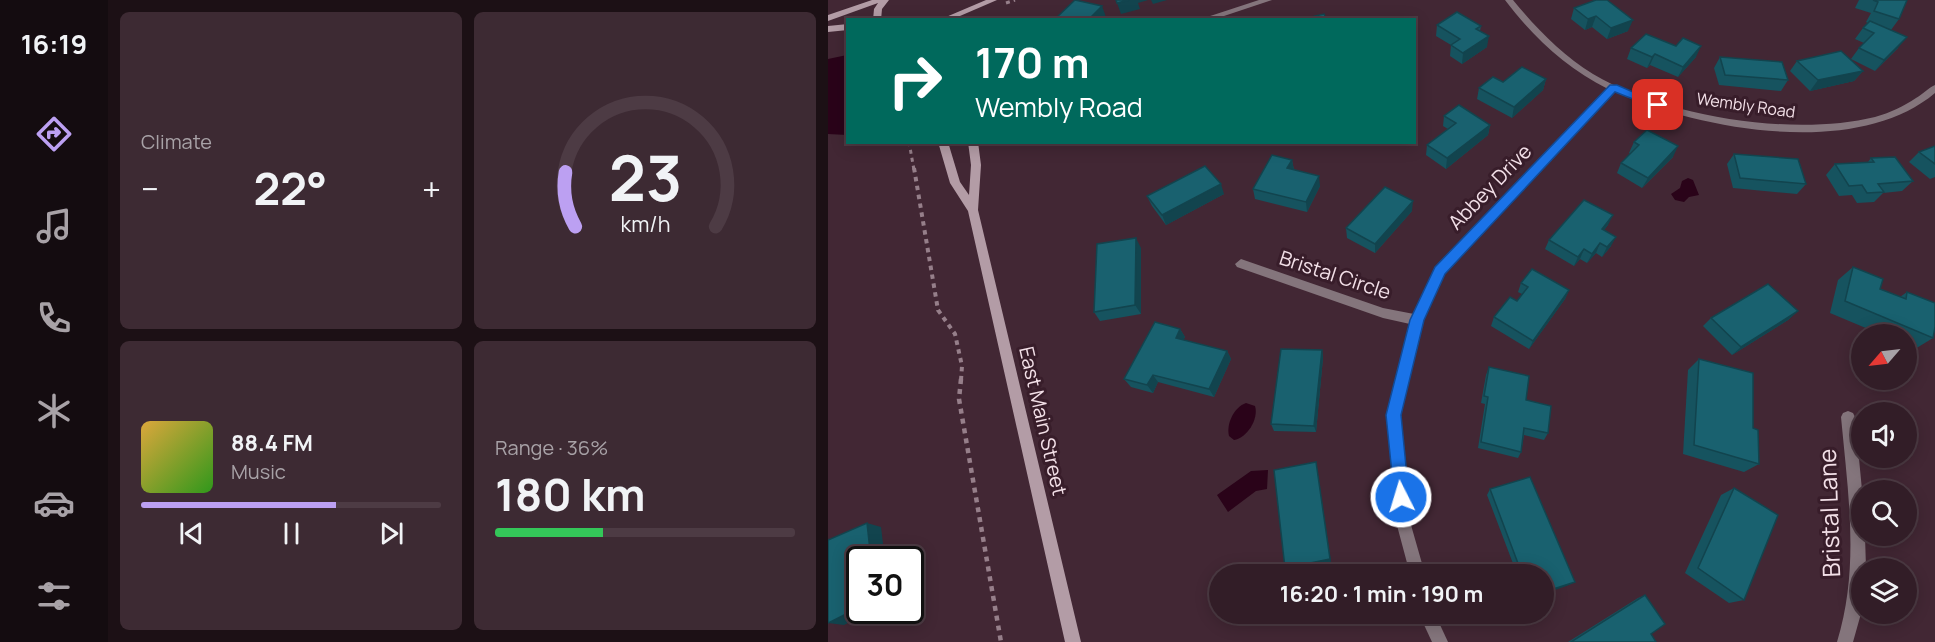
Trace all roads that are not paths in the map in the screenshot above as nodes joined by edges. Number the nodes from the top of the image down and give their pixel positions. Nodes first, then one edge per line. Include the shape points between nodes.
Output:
1 (880, 0) edge
2 (885, 0) edge
3 (993, 0) edge
4 (1268, 0) edge
5 (1509, 0) edge
6 (964, 1) edge
7 (828, 18) edge
8 (877, 18) edge
9 (948, 18) edge
10 (1210, 18) edge
11 (846, 27) edge
12 (828, 29) edge
13 (1614, 88) junction
14 (1935, 88) edge
15 (944, 144) edge
16 (973, 144) edge
17 (973, 210) junction
18 (1240, 264) dead end
19 (1417, 320) junction
20 (1848, 417) dead end
21 (1414, 564) edge
22 (1432, 624) edge
23 (1073, 642) edge
24 (1440, 642) edge
25 (1845, 642) edge

1 - 7 main road
2 - 8 main road
3 - 9 main road
4 - 10 street
5 - 13 street, Wembly Road via 1555,51
6 - 9 main road
11 - 12 main road
13 - 14 street, Wembly Road via 1658,105 1716,119 1811,128 1874,121 1918,103
13 - 19 street, Abbey Drive via 1440,271
15 - 17 main road, East Main Street via 955,183
16 - 17 main road, East Main Street
17 - 23 main road, East Main Street
18 - 19 street, Bristal Circle via 1383,313
19 - 21 street, Abbey Drive via 1394,415 1402,518
20 - 25 street, Bristal Lane via 1859,559 1851,625
22 - 24 street

